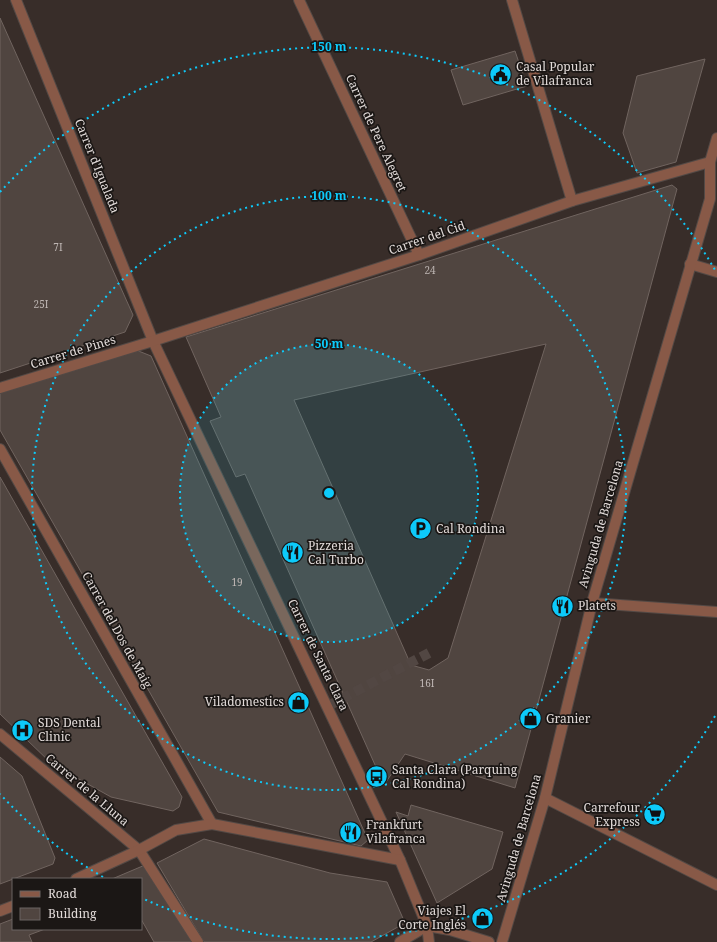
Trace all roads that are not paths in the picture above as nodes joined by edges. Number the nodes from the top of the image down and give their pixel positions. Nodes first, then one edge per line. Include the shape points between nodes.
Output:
1 (16, 0) edge
2 (299, 0) edge
3 (512, 0) edge
4 (717, 138) edge
5 (710, 162) junction
6 (572, 201) junction
7 (419, 255) junction
8 (690, 264) junction
9 (717, 272) edge
10 (154, 341) junction
11 (0, 388) edge
12 (0, 449) edge
13 (592, 602) junction
14 (717, 612) edge
15 (0, 734) edge
16 (545, 798) junction
17 (212, 824) junction
18 (140, 850) junction
19 (400, 860) junction
20 (78, 878) edge
21 (717, 886) edge
22 (12, 906) edge
23 (0, 911) edge
24 (427, 926) junction
25 (198, 942) edge
26 (400, 942) edge
27 (429, 942) edge
28 (489, 942) edge
29 (502, 942) edge

1 - 10 street, Carrer d'Igualada
2 - 7 street, Carrer de Pere Alegret
3 - 6 street
4 - 5 street, Avinguda de Barcelona
5 - 6 street, Carrer del Cid
5 - 8 street, Avinguda de Barcelona via 710,199
6 - 7 street, Carrer del Cid
7 - 10 street, Carrer del Cid
8 - 9 street
8 - 13 street, Avinguda de Barcelona
10 - 11 street, Carrer de Pines
10 - 19 street, Carrer de Santa Clara
12 - 17 street, Carrer del Dos de Maig
13 - 14 street
13 - 16 street, Avinguda de Barcelona
15 - 18 street, Carrer de la Lluna
16 - 21 street
16 - 29 street, Avinguda de Barcelona
17 - 18 street via 176,830
17 - 19 street
18 - 20 street
18 - 25 street, Carrer de la Lluna
19 - 24 street, Carrer de Santa Clara
22 - 23 street
24 - 26 street
24 - 27 street, Carrer de Santa Clara
24 - 28 street

